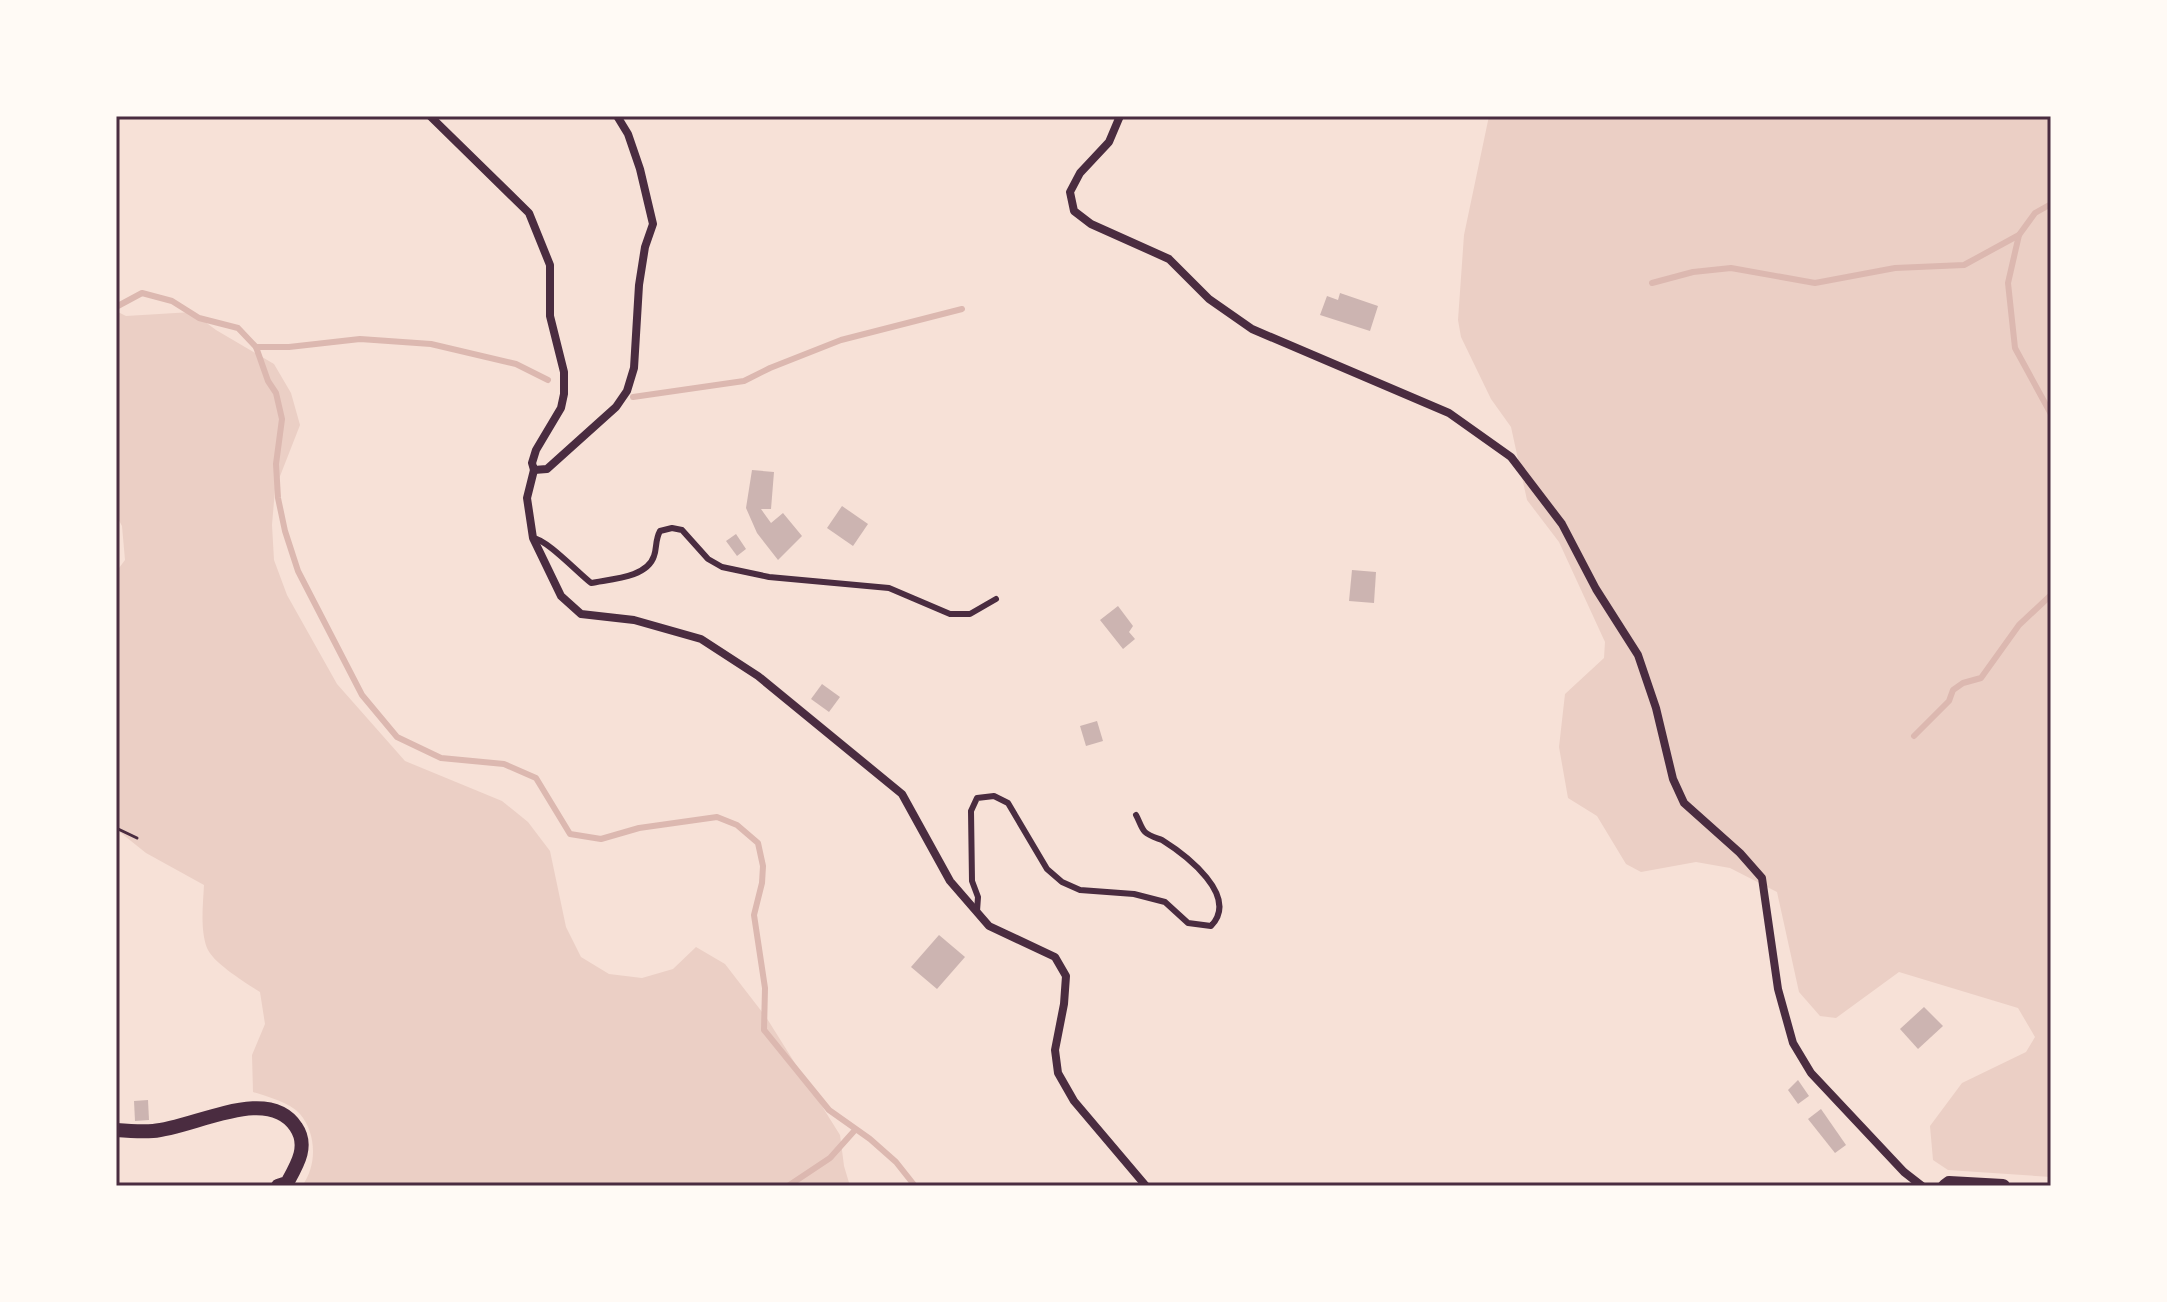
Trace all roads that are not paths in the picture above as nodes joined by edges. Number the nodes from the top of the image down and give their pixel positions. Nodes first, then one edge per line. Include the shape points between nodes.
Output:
1 (430, 116) edge
2 (617, 116) edge
3 (1120, 116) edge
4 (534, 470) junction
5 (533, 538) junction
6 (996, 599) dead end
7 (1136, 815) dead end
8 (977, 913) junction
9 (116, 1130) edge
10 (1920, 1185) edge
11 (278, 1186) edge
12 (1146, 1186) edge
13 (1945, 1186) edge
14 (2003, 1186) edge

1 - 4 street via 529,213 550,265 550,316 564,394 536,450
2 - 4 street via 640,169 653,224 639,285 634,368 627,391 603,419 547,469
3 - 10 street via 1109,142 1070,192 1074,211 1169,259 1209,299 1252,329 1449,413 1511,457 1562,524 1638,655 1684,803 1762,878 1778,989 1793,1043 1811,1073
4 - 5 street via 527,498
5 - 6 lane via 542,539 591,583 649,567 660,531 672,528 682,530 722,567 769,577 889,588 950,614 970,614
5 - 8 street via 561,596 581,614 634,620 701,639 758,676 902,794 950,881
7 - 8 lane via 1144,831 1191,860 1210,882 1220,904 1219,918 1211,926 1188,923 1165,902 1080,890 1062,882 1047,869 1008,803 994,796 977,798 971,811
8 - 12 street via 989,926 1055,957 1066,976 1055,1050 1058,1073 1074,1101
9 - 11 street via 153,1131 238,1109 269,1107 291,1119 302,1136 300,1161 287,1183
13 - 14 street

